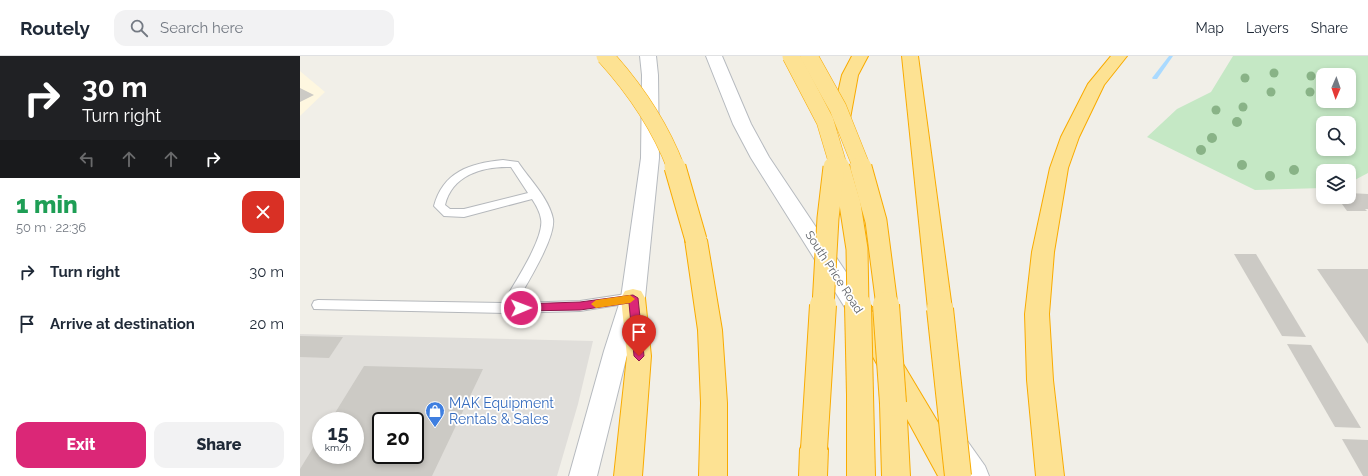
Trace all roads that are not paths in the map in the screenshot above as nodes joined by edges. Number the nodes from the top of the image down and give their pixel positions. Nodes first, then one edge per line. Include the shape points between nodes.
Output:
1 (605, 56) edge
2 (648, 56) edge
3 (714, 56) edge
4 (791, 56) edge
5 (809, 56) edge
6 (860, 56) edge
7 (1119, 56) edge
8 (911, 63) edge
9 (534, 195) junction
10 (633, 298) junction
11 (318, 305) dead end
12 (507, 308) junction
13 (861, 314) junction
14 (583, 476) edge
15 (628, 476) edge
16 (713, 476) edge
17 (813, 476) edge
18 (861, 476) edge
19 (896, 476) edge
20 (954, 476) edge
21 (958, 476) edge
22 (975, 476) edge
23 (1050, 476) edge

1 - 16 highway, bridge via 622,75 656,123 681,183 696,240 710,330 714,403
2 - 10 main road via 650,158
3 - 13 main road, South Price Road via 742,124 760,158
4 - 18 highway, bridge via 825,121 850,204 857,249
5 - 19 highway, bridge via 848,128 872,205 884,279
6 - 17 highway, bridge via 850,75 840,124 828,218
7 - 23 highway via 1092,90 1070,137 1059,168 1043,252 1037,314 1040,380
8 - 21 highway, bridge
9 - 9 lane via 514,164 500,162 467,172 448,185 440,198 439,206 448,213 464,213
9 - 12 lane via 548,221 541,245
10 - 12 lane via 580,306
10 - 14 main road via 616,351
10 - 15 highway via 639,356
11 - 12 lane
13 - 20 highway
13 - 22 main road, South Price Road

